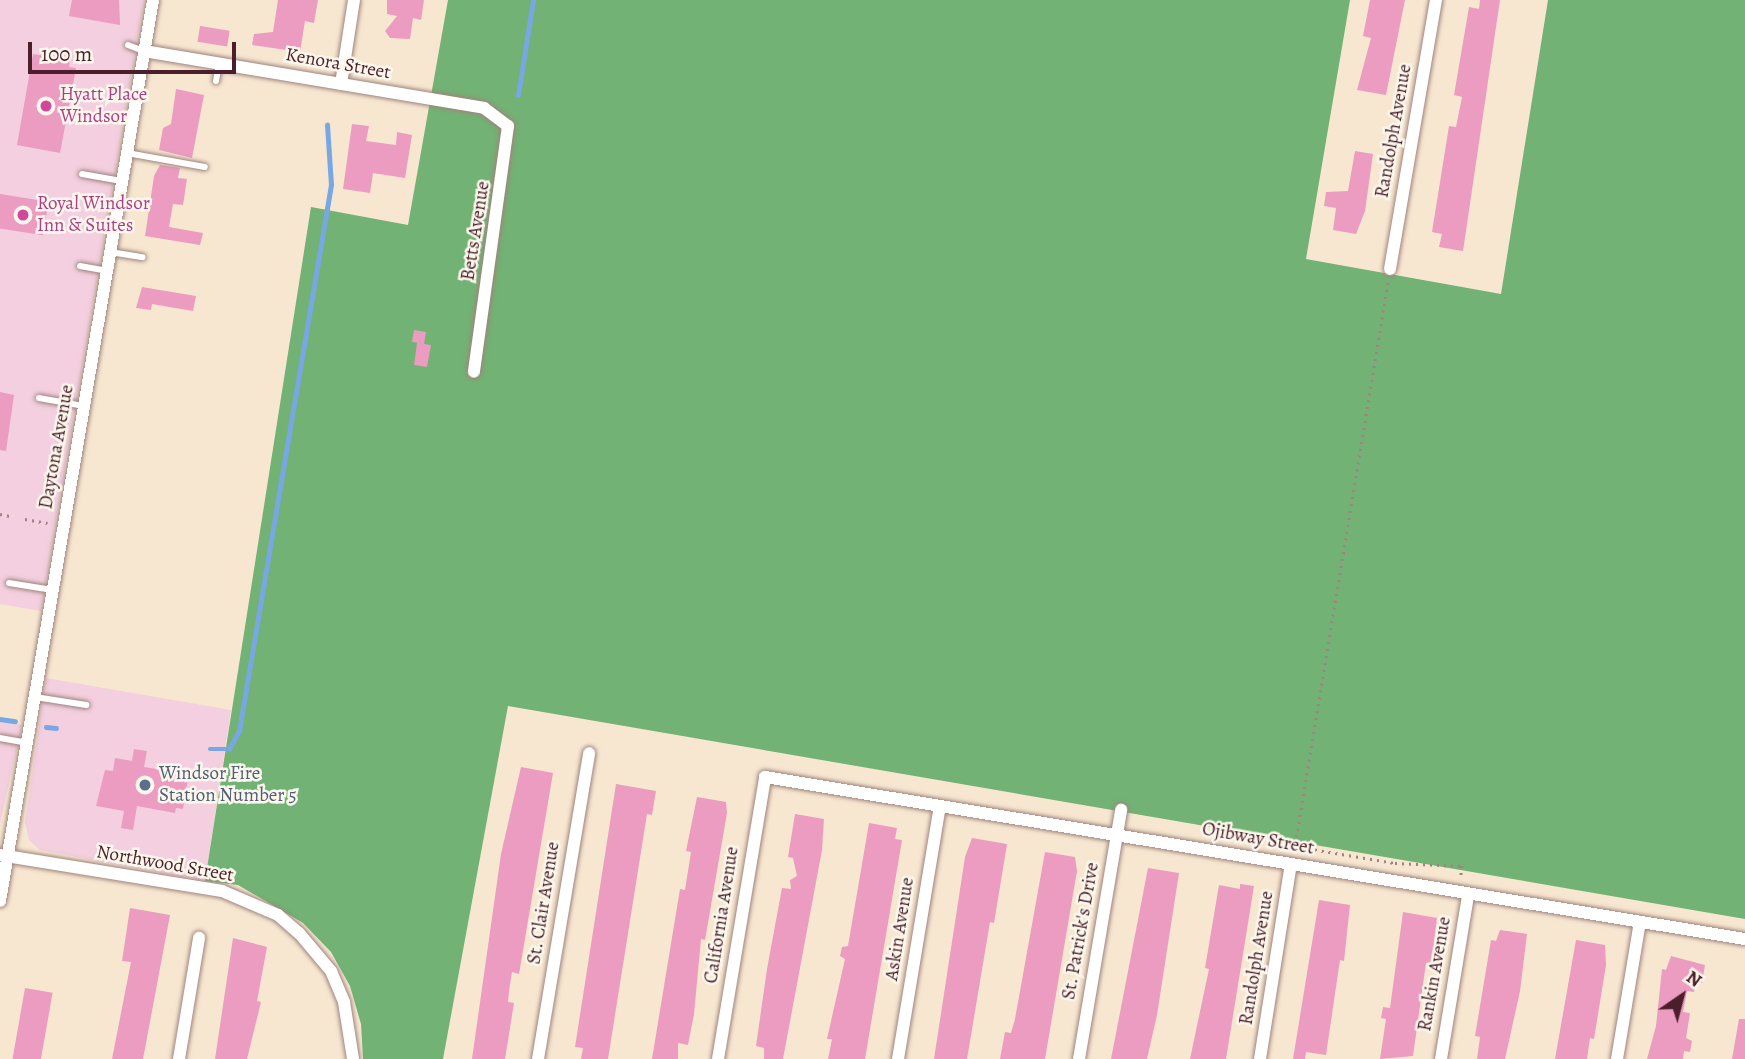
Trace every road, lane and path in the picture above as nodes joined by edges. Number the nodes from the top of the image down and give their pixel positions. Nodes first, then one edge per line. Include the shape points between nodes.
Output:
1 (153, 0) edge
2 (354, 0) edge
3 (1436, 0) edge
4 (128, 45) dead end
5 (144, 51) junction
6 (219, 64) junction
7 (216, 81) dead end
8 (341, 84) junction
9 (484, 108) joint
10 (127, 153) junction
11 (205, 167) dead end
12 (82, 174) dead end
13 (122, 181) junction
14 (110, 252) junction
15 (143, 257) dead end
16 (80, 266) dead end
17 (107, 271) junction
18 (1390, 272) joint
19 (474, 372) dead end
20 (38, 398) dead end
21 (84, 406) junction
22 (0, 514) edge
23 (10, 516) dead end
24 (25, 519) dead end
25 (48, 523) dead end
26 (9, 583) dead end
27 (53, 591) junction
28 (35, 697) junction
29 (86, 705) dead end
30 (0, 738) edge
31 (27, 743) junction
32 (589, 753) dead end
33 (765, 777) joint
34 (940, 806) junction
35 (1121, 810) dead end
36 (1117, 835) junction
37 (1294, 846) junction
38 (4, 855) edge
39 (1292, 859) junction
40 (1460, 883) dead end
41 (1468, 896) junction
42 (0, 901) edge
43 (1640, 922) junction
44 (199, 938) dead end
45 (1745, 939) edge
46 (179, 1059) edge
47 (353, 1059) edge
48 (538, 1059) edge
49 (718, 1059) edge
50 (898, 1059) edge
51 (1079, 1059) edge
52 (1259, 1059) edge
53 (1441, 1059) edge
54 (1618, 1059) edge

1 - 5 street, Daytona Avenue
2 - 8 street
3 - 18 street, Randolph Avenue
4 - 5 lane
5 - 6 street, Kenora Street
5 - 10 street, Daytona Avenue
6 - 7 lane
6 - 8 street, Kenora Street
8 - 9 street, Kenora Street
9 - 19 street, Betts Avenue via 508,126 508,149
10 - 11 lane
10 - 13 street, Daytona Avenue
12 - 13 lane
13 - 14 street, Daytona Avenue
14 - 15 lane
14 - 17 street, Daytona Avenue
16 - 17 lane
17 - 21 street, Daytona Avenue
18 - 37 path
20 - 21 lane
21 - 27 street, Daytona Avenue
22 - 23 path
24 - 25 path
26 - 27 lane
27 - 28 street, Daytona Avenue
28 - 29 lane
28 - 31 street, Daytona Avenue
30 - 31 lane
31 - 38 street, Daytona Avenue
32 - 48 street, St. Clair Avenue
33 - 34 street, Ojibway Street
33 - 49 street, California Avenue
34 - 36 street, Ojibway Street
34 - 50 street, Askin Avenue
35 - 36 street, St. Patrick's Drive
36 - 39 street, Ojibway Street
36 - 51 street, St. Patrick's Drive
37 - 39 path
37 - 40 path via 1395,863 1462,866
38 - 42 street, Daytona Avenue
38 - 47 street, Northwood Street via 222,891 278,915 331,971 344,1002
39 - 41 street, Ojibway Street
39 - 52 street, Randolph Avenue
41 - 43 street, Ojibway Street
41 - 53 street, Rankin Avenue
43 - 45 street, Ojibway Street
43 - 54 street
44 - 46 street

